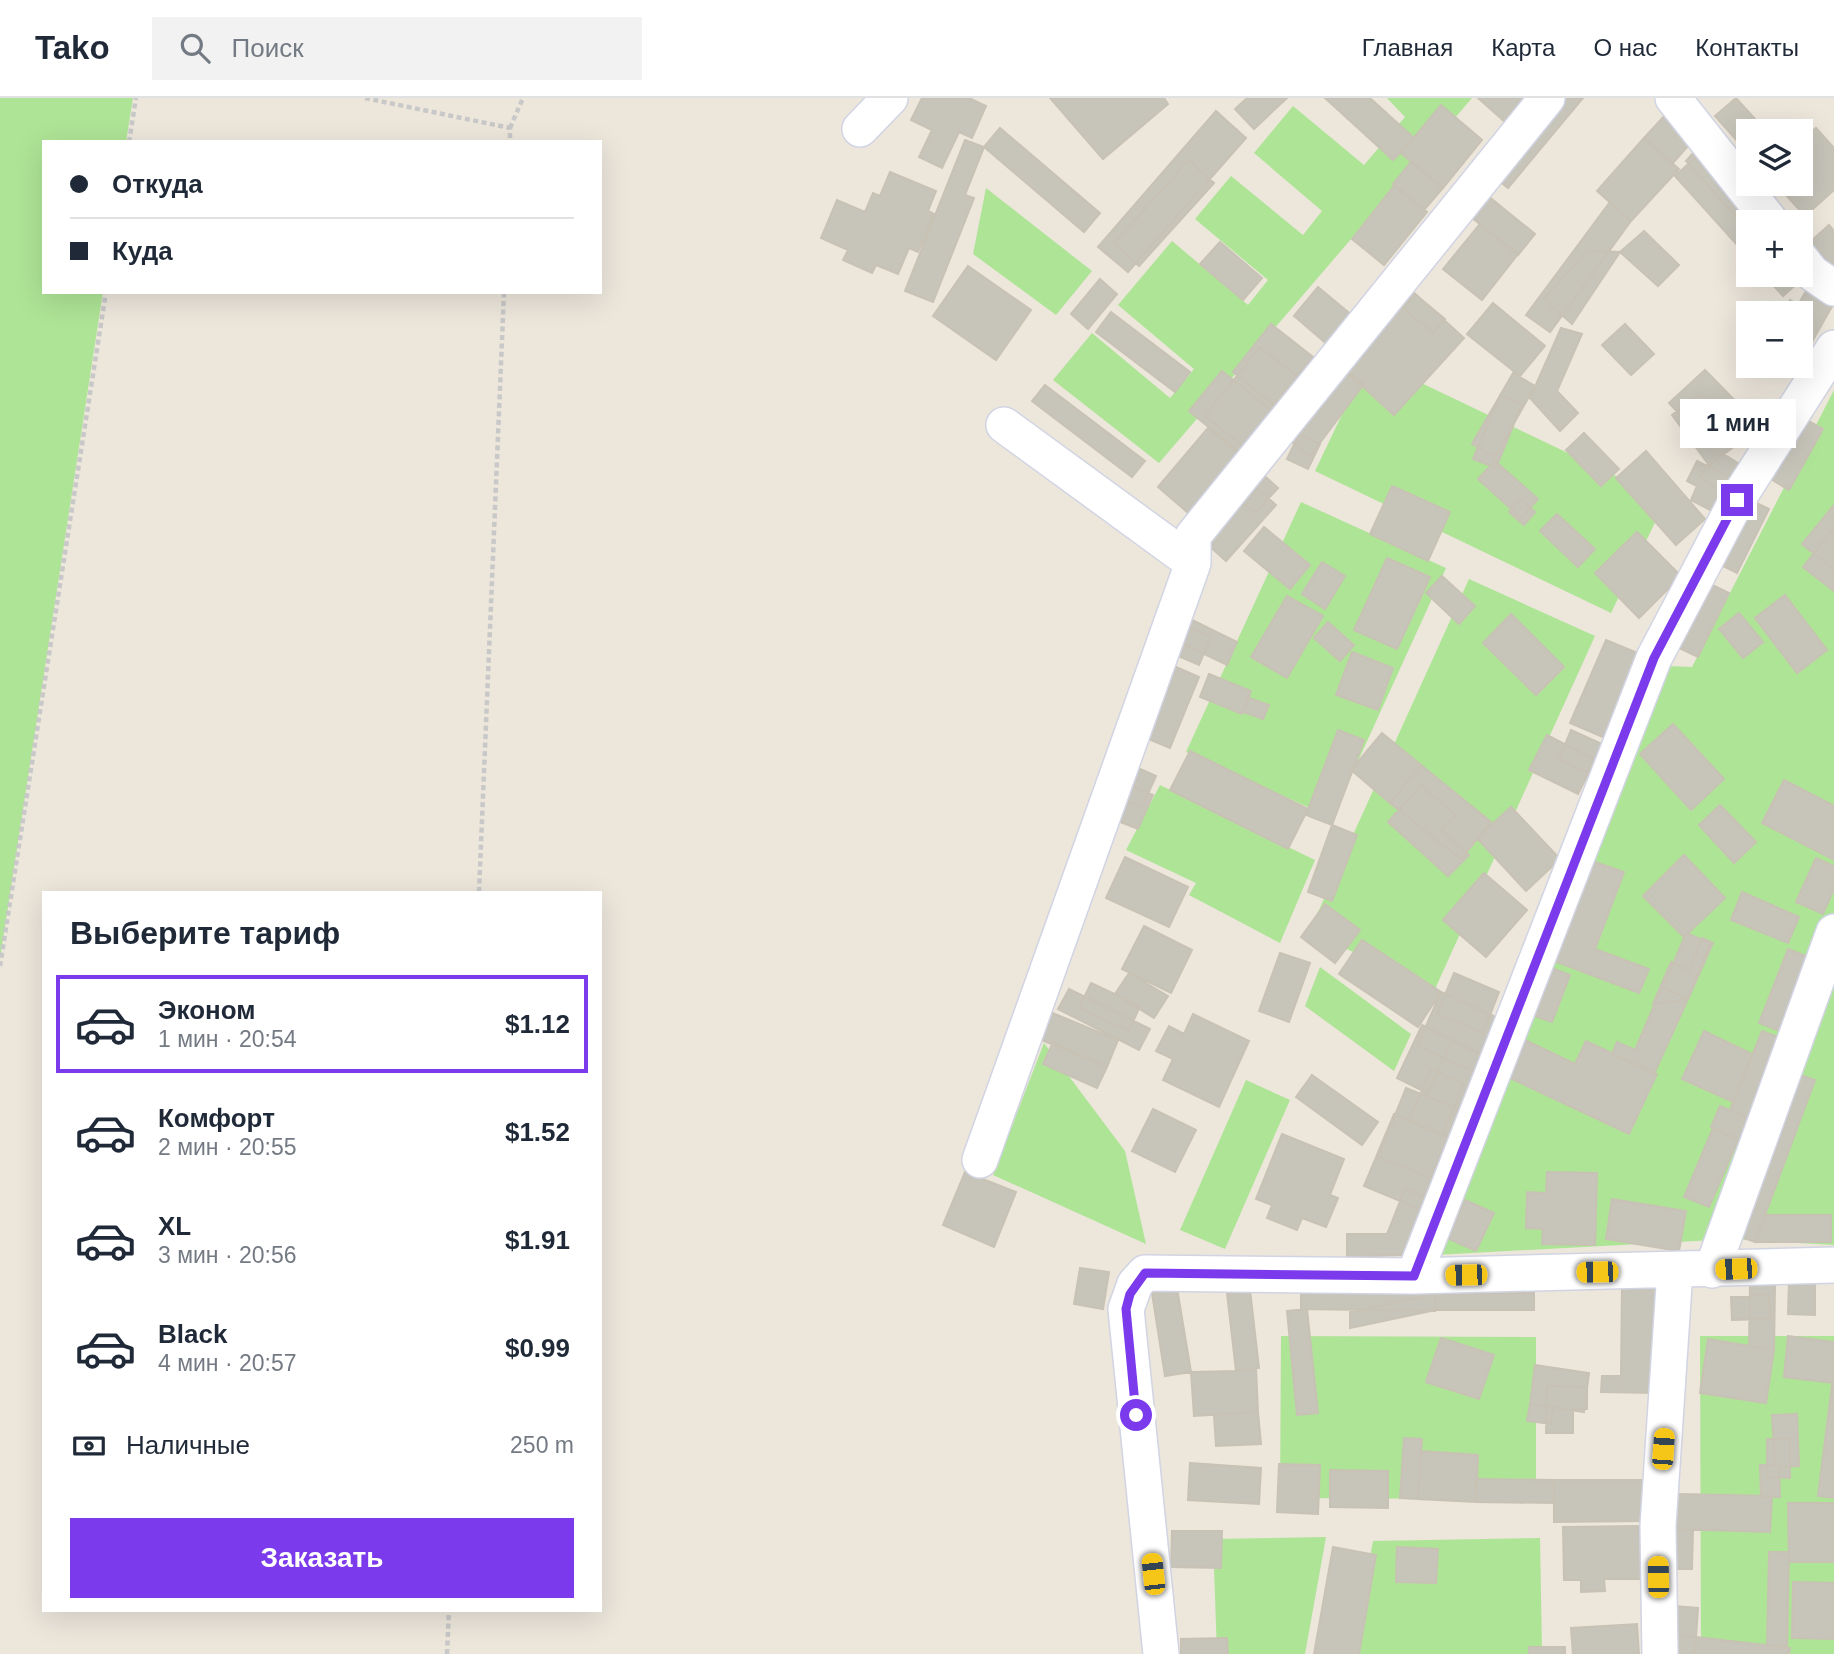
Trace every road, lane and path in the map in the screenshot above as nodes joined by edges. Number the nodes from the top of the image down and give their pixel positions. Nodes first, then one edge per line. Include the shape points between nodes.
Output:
1 (136, 98) edge
2 (365, 98) edge
3 (523, 98) edge
4 (890, 98) edge
5 (1547, 98) edge
6 (1673, 98) edge
7 (510, 128) junction
8 (860, 129) dead end
9 (129, 140) edge
10 (510, 140) edge
11 (1762, 210) edge
12 (1813, 274) edge
13 (1834, 288) edge
14 (106, 294) edge
15 (504, 294) edge
16 (1834, 348) edge
17 (1004, 425) dead end
18 (1193, 563) junction
19 (479, 891) edge
20 (1834, 932) edge
21 (0, 966) edge
22 (980, 1160) dead end
23 (1834, 1265) edge
24 (1675, 1270) junction
25 (1712, 1270) junction
26 (1414, 1276) junction
27 (449, 1612) edge
28 (447, 1654) edge
29 (1161, 1654) edge
30 (1660, 1654) edge

1 - 9 path
2 - 7 path
3 - 7 path
4 - 8 lane
5 - 18 lane via 1193,536
6 - 11 lane
7 - 10 path
12 - 13 lane
14 - 21 path
15 - 19 path
16 - 26 lane via 1737,500 1654,658
17 - 18 lane
18 - 22 lane
20 - 25 lane
23 - 25 lane
24 - 25 lane
24 - 26 lane
24 - 30 lane via 1657,1526
26 - 29 lane via 1145,1273 1136,1284 1126,1309
27 - 28 path

